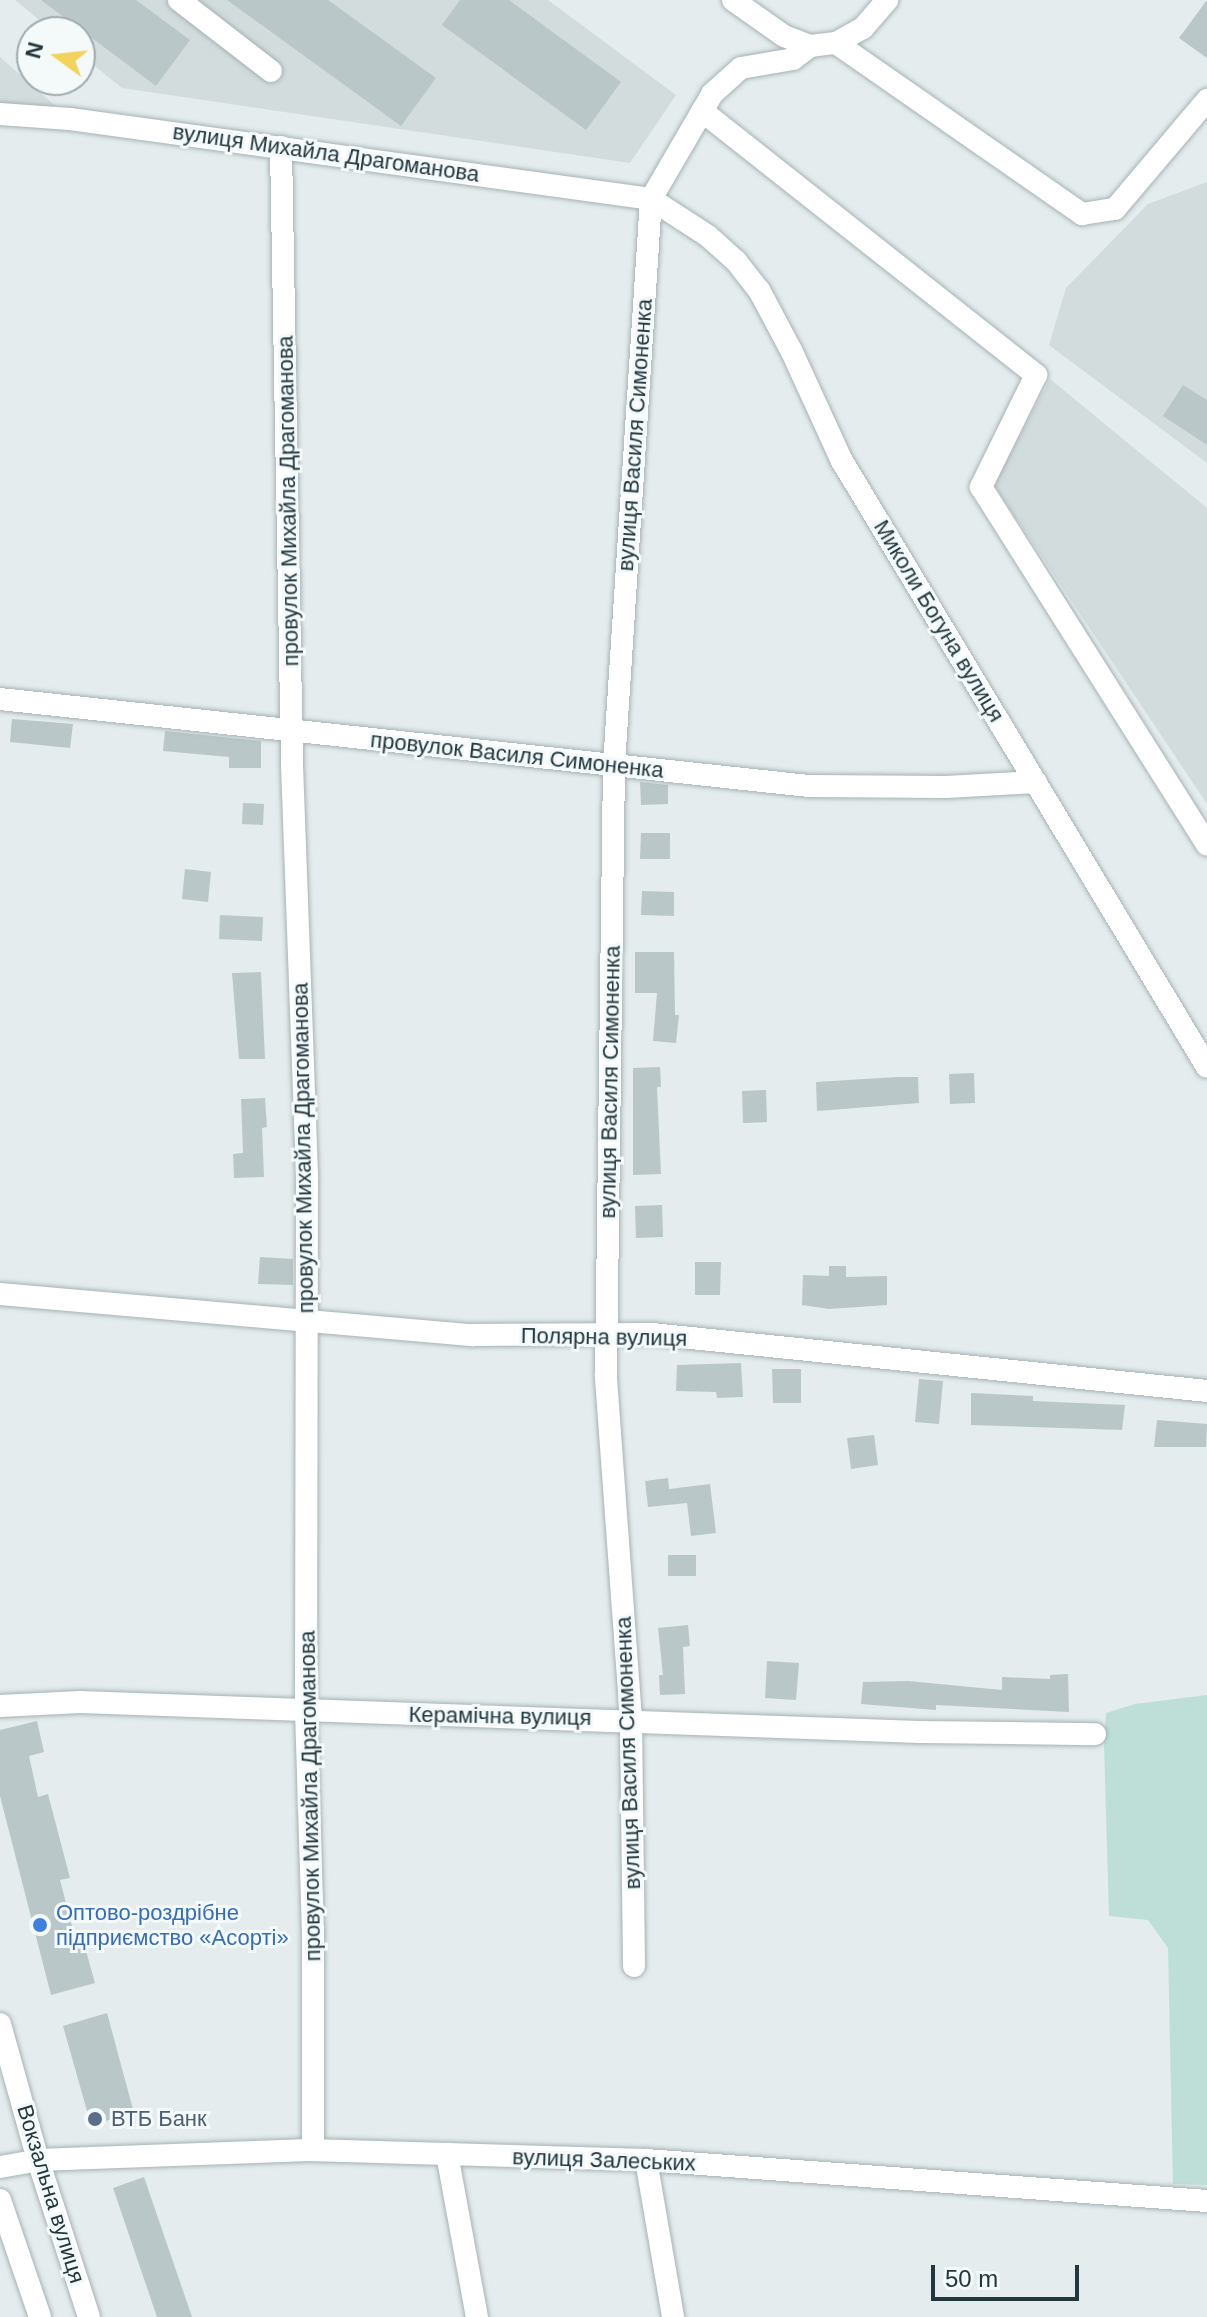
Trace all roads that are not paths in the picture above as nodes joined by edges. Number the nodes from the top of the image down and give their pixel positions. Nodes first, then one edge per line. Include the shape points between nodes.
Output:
1 (179, 0) edge
2 (733, 0) edge
3 (887, 0) edge
4 (836, 43) junction
5 (810, 46) junction
6 (271, 71) dead end
7 (1207, 100) edge
8 (702, 111) junction
9 (0, 114) edge
10 (281, 147) junction
11 (651, 199) junction
12 (0, 699) edge
13 (292, 729) junction
14 (614, 765) junction
15 (1036, 782) junction
16 (1207, 845) edge
17 (1207, 1067) edge
18 (0, 1294) edge
19 (306, 1322) junction
20 (607, 1334) junction
21 (1207, 1391) edge
22 (0, 1706) edge
23 (306, 1711) junction
24 (631, 1719) junction
25 (1095, 1734) dead end
26 (634, 1966) dead end
27 (0, 2024) edge
28 (313, 2150) junction
29 (447, 2154) junction
30 (38, 2160) junction
31 (646, 2160) junction
32 (0, 2167) edge
33 (0, 2200) edge
34 (1207, 2201) edge
35 (40, 2317) edge
36 (89, 2317) edge
37 (477, 2317) edge
38 (673, 2317) edge

1 - 6 street
2 - 5 street via 784,36
3 - 4 street via 863,28
4 - 5 street
4 - 7 street via 1082,214 1115,209
5 - 8 street via 793,59 741,68 712,94
8 - 11 street
8 - 16 street via 1036,375 981,487
9 - 10 street, вулиця Михайла Драгоманова
10 - 11 street, вулиця Михайла Драгоманова
10 - 13 street, провулок Михайла Драгоманова
11 - 14 street, вулиця Василя Симоненка
11 - 15 street, Миколи Богуна вулиця via 708,236 759,290 842,461
12 - 13 street, провулок Василя Симоненка
13 - 14 street, провулок Василя Симоненка
13 - 19 street, провулок Михайла Драгоманова via 307,1179
14 - 15 street, провулок Василя Симоненка via 809,786
14 - 20 street, вулиця Василя Симоненка
15 - 17 street, Миколи Богуна вулиця
18 - 19 street, Полярна вулиця
19 - 20 street, Полярна вулиця via 473,1335
19 - 23 street, провулок Михайла Драгоманова
20 - 21 street, Полярна вулиця via 716,1339
20 - 24 street, вулиця Василя Симоненка via 611,1463
22 - 23 street, Керамічна вулиця via 80,1702
23 - 24 street, Керамічна вулиця
23 - 28 street, провулок Михайла Драгоманова
24 - 25 street, Керамічна вулиця
24 - 26 street, вулиця Василя Симоненка
27 - 30 street, Вокзальна вулиця
28 - 29 street, вулиця Залеських
28 - 30 street, вулиця Залеських
29 - 31 street, вулиця Залеських
29 - 37 street
30 - 32 street, вулиця Залеських
30 - 36 street, Вокзальна вулиця
31 - 34 street, вулиця Залеських
31 - 38 street
33 - 35 street

